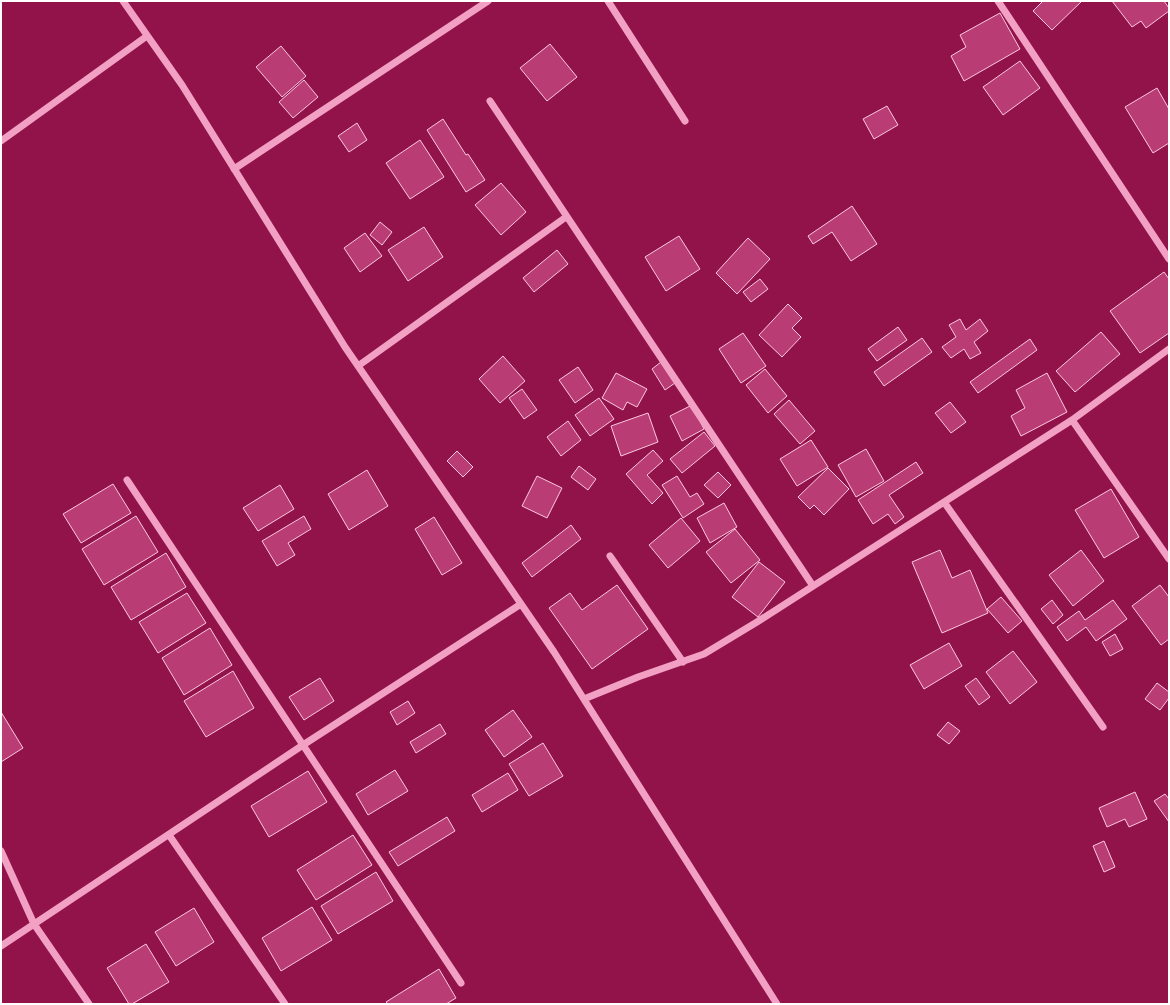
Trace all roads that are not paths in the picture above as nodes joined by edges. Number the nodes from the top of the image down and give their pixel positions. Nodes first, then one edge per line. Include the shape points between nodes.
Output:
1 (122, 1) edge
2 (488, 1) edge
3 (608, 1) edge
4 (998, 1) edge
5 (147, 36) junction
6 (490, 101) dead end
7 (685, 121) dead end
8 (1, 141) edge
9 (234, 169) junction
10 (566, 217) junction
11 (1169, 259) edge
12 (1169, 350) edge
13 (358, 366) junction
14 (1072, 420) junction
15 (127, 480) dead end
16 (944, 502) junction
17 (610, 556) dead end
18 (1169, 558) edge
19 (813, 586) junction
20 (521, 604) junction
21 (683, 662) junction
22 (584, 699) junction
23 (1104, 727) dead end
24 (303, 745) junction
25 (169, 835) junction
26 (1, 851) edge
27 (34, 924) junction
28 (1, 946) edge
29 (461, 984) dead end
30 (89, 1004) edge
31 (285, 1004) edge
32 (777, 1004) edge

1 - 5 street
2 - 9 street
3 - 7 street
4 - 11 street
5 - 8 street
5 - 9 street via 182,85
6 - 10 street
9 - 13 street
10 - 13 street
10 - 19 street
12 - 14 street
13 - 20 street
14 - 16 street
14 - 18 street
15 - 24 street
16 - 19 street
16 - 23 street
17 - 21 street
19 - 21 street via 704,654
20 - 22 street
20 - 24 street
21 - 22 street
22 - 32 street
24 - 25 street
24 - 29 street
25 - 27 street
25 - 31 street
26 - 27 street
27 - 28 street
27 - 30 street

